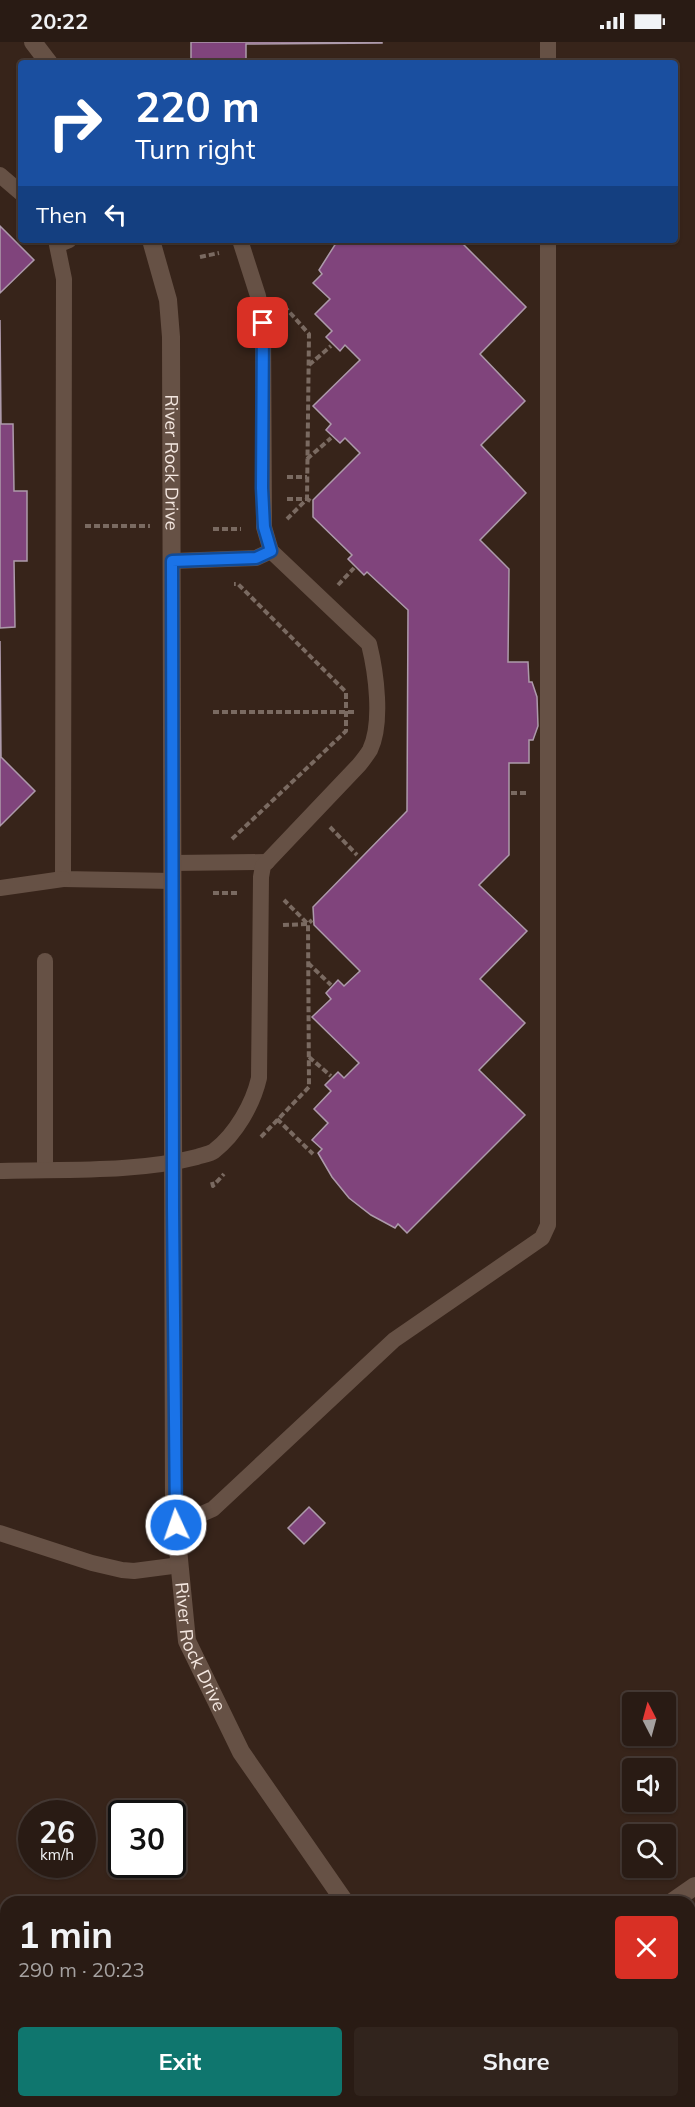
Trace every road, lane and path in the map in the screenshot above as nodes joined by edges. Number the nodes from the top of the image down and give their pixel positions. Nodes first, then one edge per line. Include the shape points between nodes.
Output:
1 (33, 42) edge
2 (548, 42) edge
3 (47, 60) edge
4 (548, 60) edge
5 (0, 175) edge
6 (18, 191) edge
7 (60, 243) edge
8 (152, 243) edge
9 (548, 243) edge
10 (234, 246) edge
11 (200, 257) dead end
12 (280, 301) dead end
13 (332, 346) dead end
14 (308, 366) junction
15 (331, 438) dead end
16 (307, 459) junction
17 (279, 476) dead end
18 (307, 477) junction
19 (307, 499) junction
20 (280, 500) dead end
21 (312, 502) dead end
22 (80, 526) dead end
23 (143, 526) dead end
24 (280, 526) dead end
25 (213, 529) dead end
26 (245, 529) dead end
27 (271, 551) junction
28 (172, 561) junction
29 (354, 568) dead end
30 (238, 584) dead end
31 (333, 591) dead end
32 (213, 712) dead end
33 (346, 712) junction
34 (359, 712) dead end
35 (334, 831) dead end
36 (232, 838) dead end
37 (357, 855) dead end
38 (267, 862) junction
39 (172, 872) junction
40 (63, 879) junction
41 (0, 888) edge
42 (213, 893) dead end
43 (244, 893) dead end
44 (279, 896) dead end
45 (312, 920) dead end
46 (308, 924) junction
47 (282, 925) dead end
48 (45, 961) dead end
49 (308, 963) junction
50 (331, 985) dead end
51 (308, 1056) junction
52 (331, 1076) dead end
53 (309, 1087) dead end
54 (277, 1119) dead end
55 (313, 1154) dead end
56 (172, 1163) junction
57 (0, 1170) edge
58 (45, 1170) junction
59 (176, 1525) junction
60 (0, 1533) edge
61 (180, 1565) junction
62 (695, 1886) edge
63 (341, 1896) edge
64 (681, 1896) edge

1 - 3 street
2 - 4 lane
5 - 6 lane
7 - 40 lane via 64,279
8 - 28 street, River Rock Drive via 168,300 171,337
9 - 59 lane via 548,1226 542,1238 394,1340 213,1509
10 - 11 path
10 - 27 lane via 258,296 263,323 262,488 264,527
12 - 14 path via 309,334
13 - 14 path
14 - 16 path
15 - 16 path
16 - 18 path
17 - 18 path
18 - 19 path
19 - 20 path
19 - 21 path
19 - 24 path
22 - 23 path
25 - 26 path
27 - 28 lane via 256,558
27 - 38 lane via 369,644 374,665 376,723 370,750 359,765
28 - 39 street, River Rock Drive
29 - 31 path
30 - 33 path via 346,692
32 - 33 path
33 - 34 path
33 - 36 path via 346,731
35 - 37 path
38 - 39 lane
38 - 56 lane via 261,877 260,1078 255,1095 239,1123 213,1152
39 - 40 lane
39 - 56 street, River Rock Drive
40 - 41 lane
42 - 43 path
44 - 46 path
45 - 46 path
46 - 47 path
46 - 49 path
48 - 58 lane
49 - 50 path
49 - 51 path
51 - 52 path
51 - 53 path
54 - 55 path
56 - 58 lane
56 - 59 street, River Rock Drive
57 - 58 lane
59 - 61 street, River Rock Drive
60 - 61 lane via 122,1570
61 - 63 street, River Rock Drive via 187,1641 236,1742
62 - 64 street

